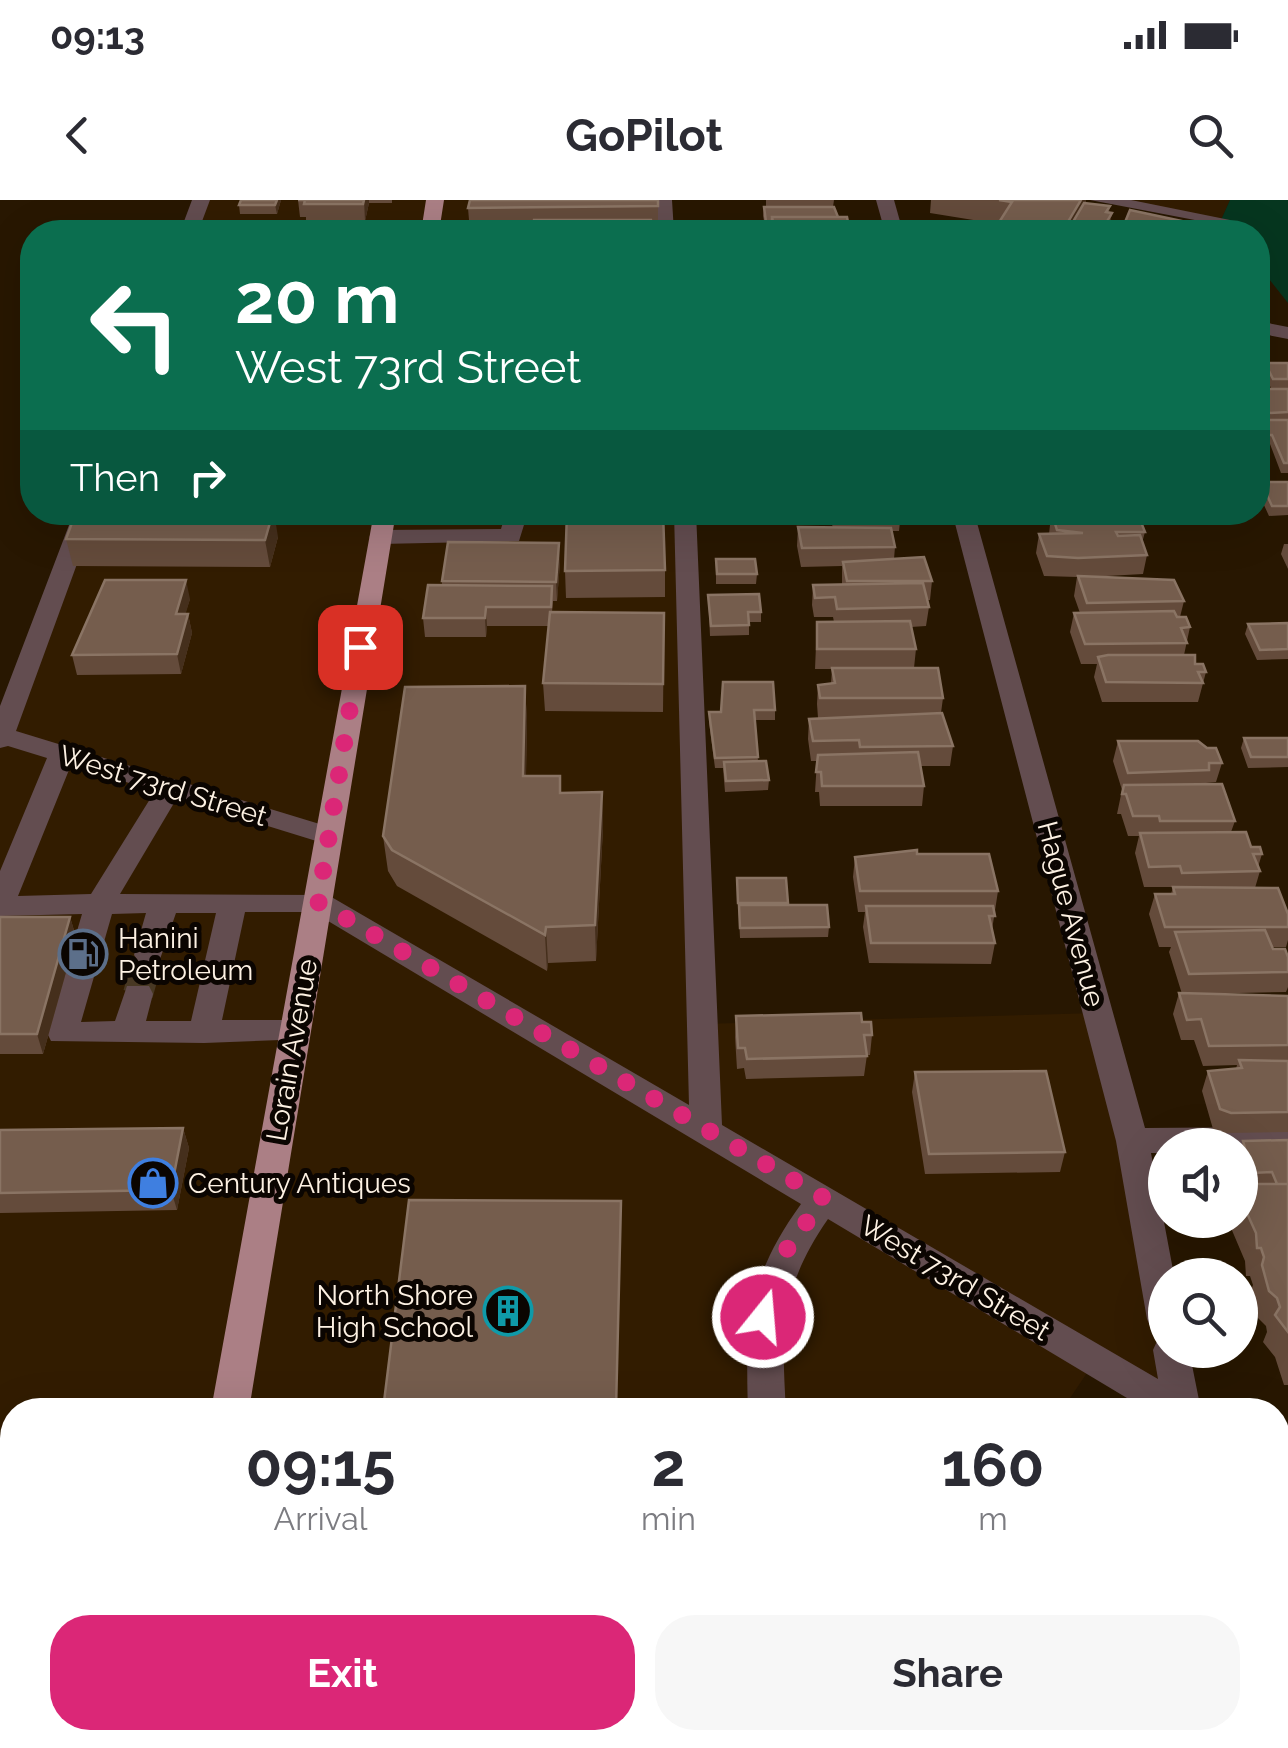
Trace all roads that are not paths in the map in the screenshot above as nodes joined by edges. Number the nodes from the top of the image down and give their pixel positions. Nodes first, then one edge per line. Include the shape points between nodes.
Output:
1 (1107, 201) edge
2 (1220, 220) dead end
3 (80, 525) edge
4 (382, 525) edge
5 (514, 525) edge
6 (685, 525) edge
7 (966, 525) edge
8 (0, 737) edge
9 (62, 754) junction
10 (169, 790) junction
11 (326, 835) junction
12 (318, 902) junction
13 (164, 903) junction
14 (232, 903) junction
15 (100, 904) junction
16 (0, 905) edge
17 (148, 955) tunnel mouth
18 (138, 994) tunnel mouth
19 (296, 1031) junction
20 (128, 1032) junction
21 (204, 1032) junction
22 (706, 1127) junction
23 (1288, 1140) edge
24 (1132, 1141) junction
25 (824, 1198) junction
26 (1154, 1258) edge
27 (1174, 1368) edge
28 (232, 1398) edge
29 (766, 1398) edge
30 (1160, 1398) edge
31 (1178, 1398) edge

1 - 2 street
3 - 8 street
4 - 5 street via 511,536
4 - 11 main road, Lorain Avenue
6 - 22 street
7 - 24 street, Hague Avenue
8 - 9 street, West 73rd Street
9 - 10 street, West 73rd Street
9 - 16 street
10 - 11 street, West 73rd Street
10 - 15 street
11 - 12 main road, Lorain Avenue
12 - 14 street
12 - 19 main road, Lorain Avenue
12 - 22 street, West 73rd Street
13 - 14 street
13 - 15 street
13 - 17 street
14 - 21 street
15 - 16 street
15 - 20 street via 62,1033
18 - 20 street
19 - 21 street
19 - 28 main road, Lorain Avenue
20 - 21 street
22 - 25 street, West 73rd Street
23 - 24 street
24 - 26 street, Hague Avenue
25 - 29 street via 785,1252 769,1288 763,1317
25 - 30 street, West 73rd Street
27 - 31 street

